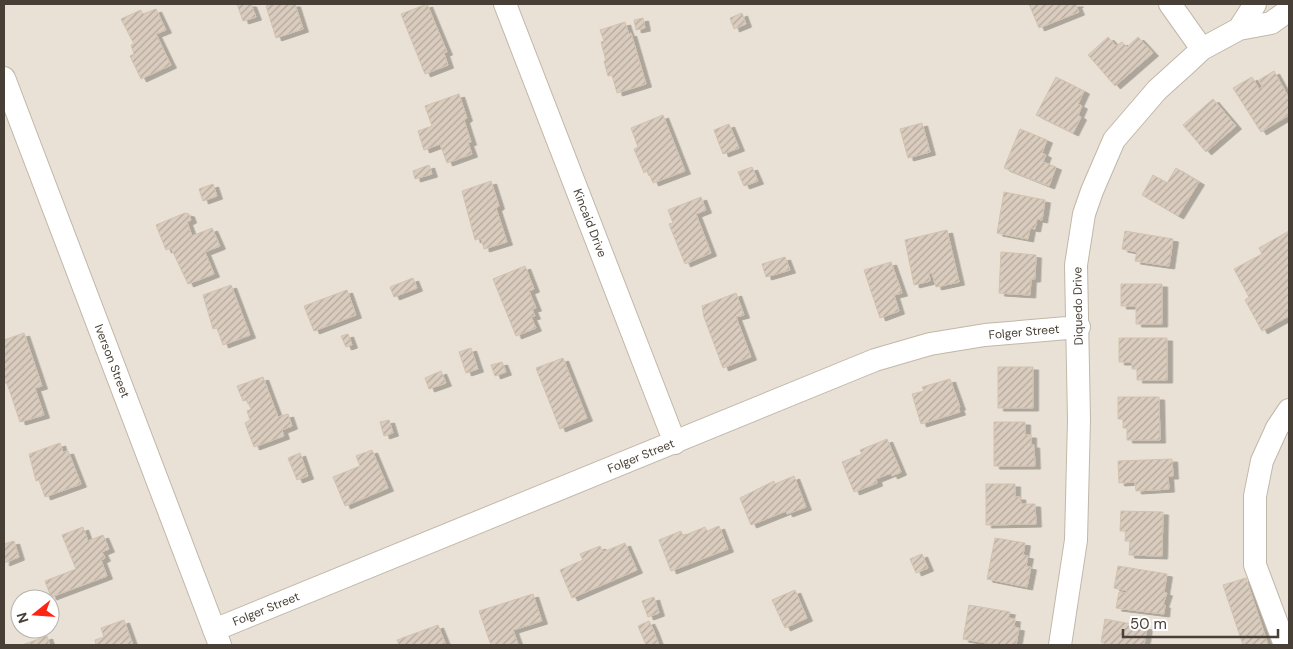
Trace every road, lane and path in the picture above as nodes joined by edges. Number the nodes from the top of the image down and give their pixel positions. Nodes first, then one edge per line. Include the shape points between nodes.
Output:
1 (505, 4) edge
2 (1170, 4) edge
3 (1255, 4) edge
4 (1289, 10) edge
5 (1239, 29) junction
6 (1202, 49) junction
7 (4, 78) edge
8 (1079, 327) junction
9 (1289, 410) edge
10 (675, 443) junction
11 (217, 638) edge
12 (1060, 645) edge
13 (1285, 645) edge

1 - 10 street, Kincaid Drive
2 - 6 street
3 - 5 street, Diquedo Drive
4 - 5 street, Diquedo Drive via 1271,23
5 - 6 street, Diquedo Drive
6 - 8 street, Diquedo Drive via 1152,96 1114,140 1103,164 1084,214 1076,265
7 - 11 street, Iverson Street
8 - 10 street, Folger Street via 985,335 930,344 875,360
8 - 12 street, Diquedo Drive via 1076,540
9 - 13 street via 1262,461 1256,496 1255,565
10 - 11 street, Folger Street

